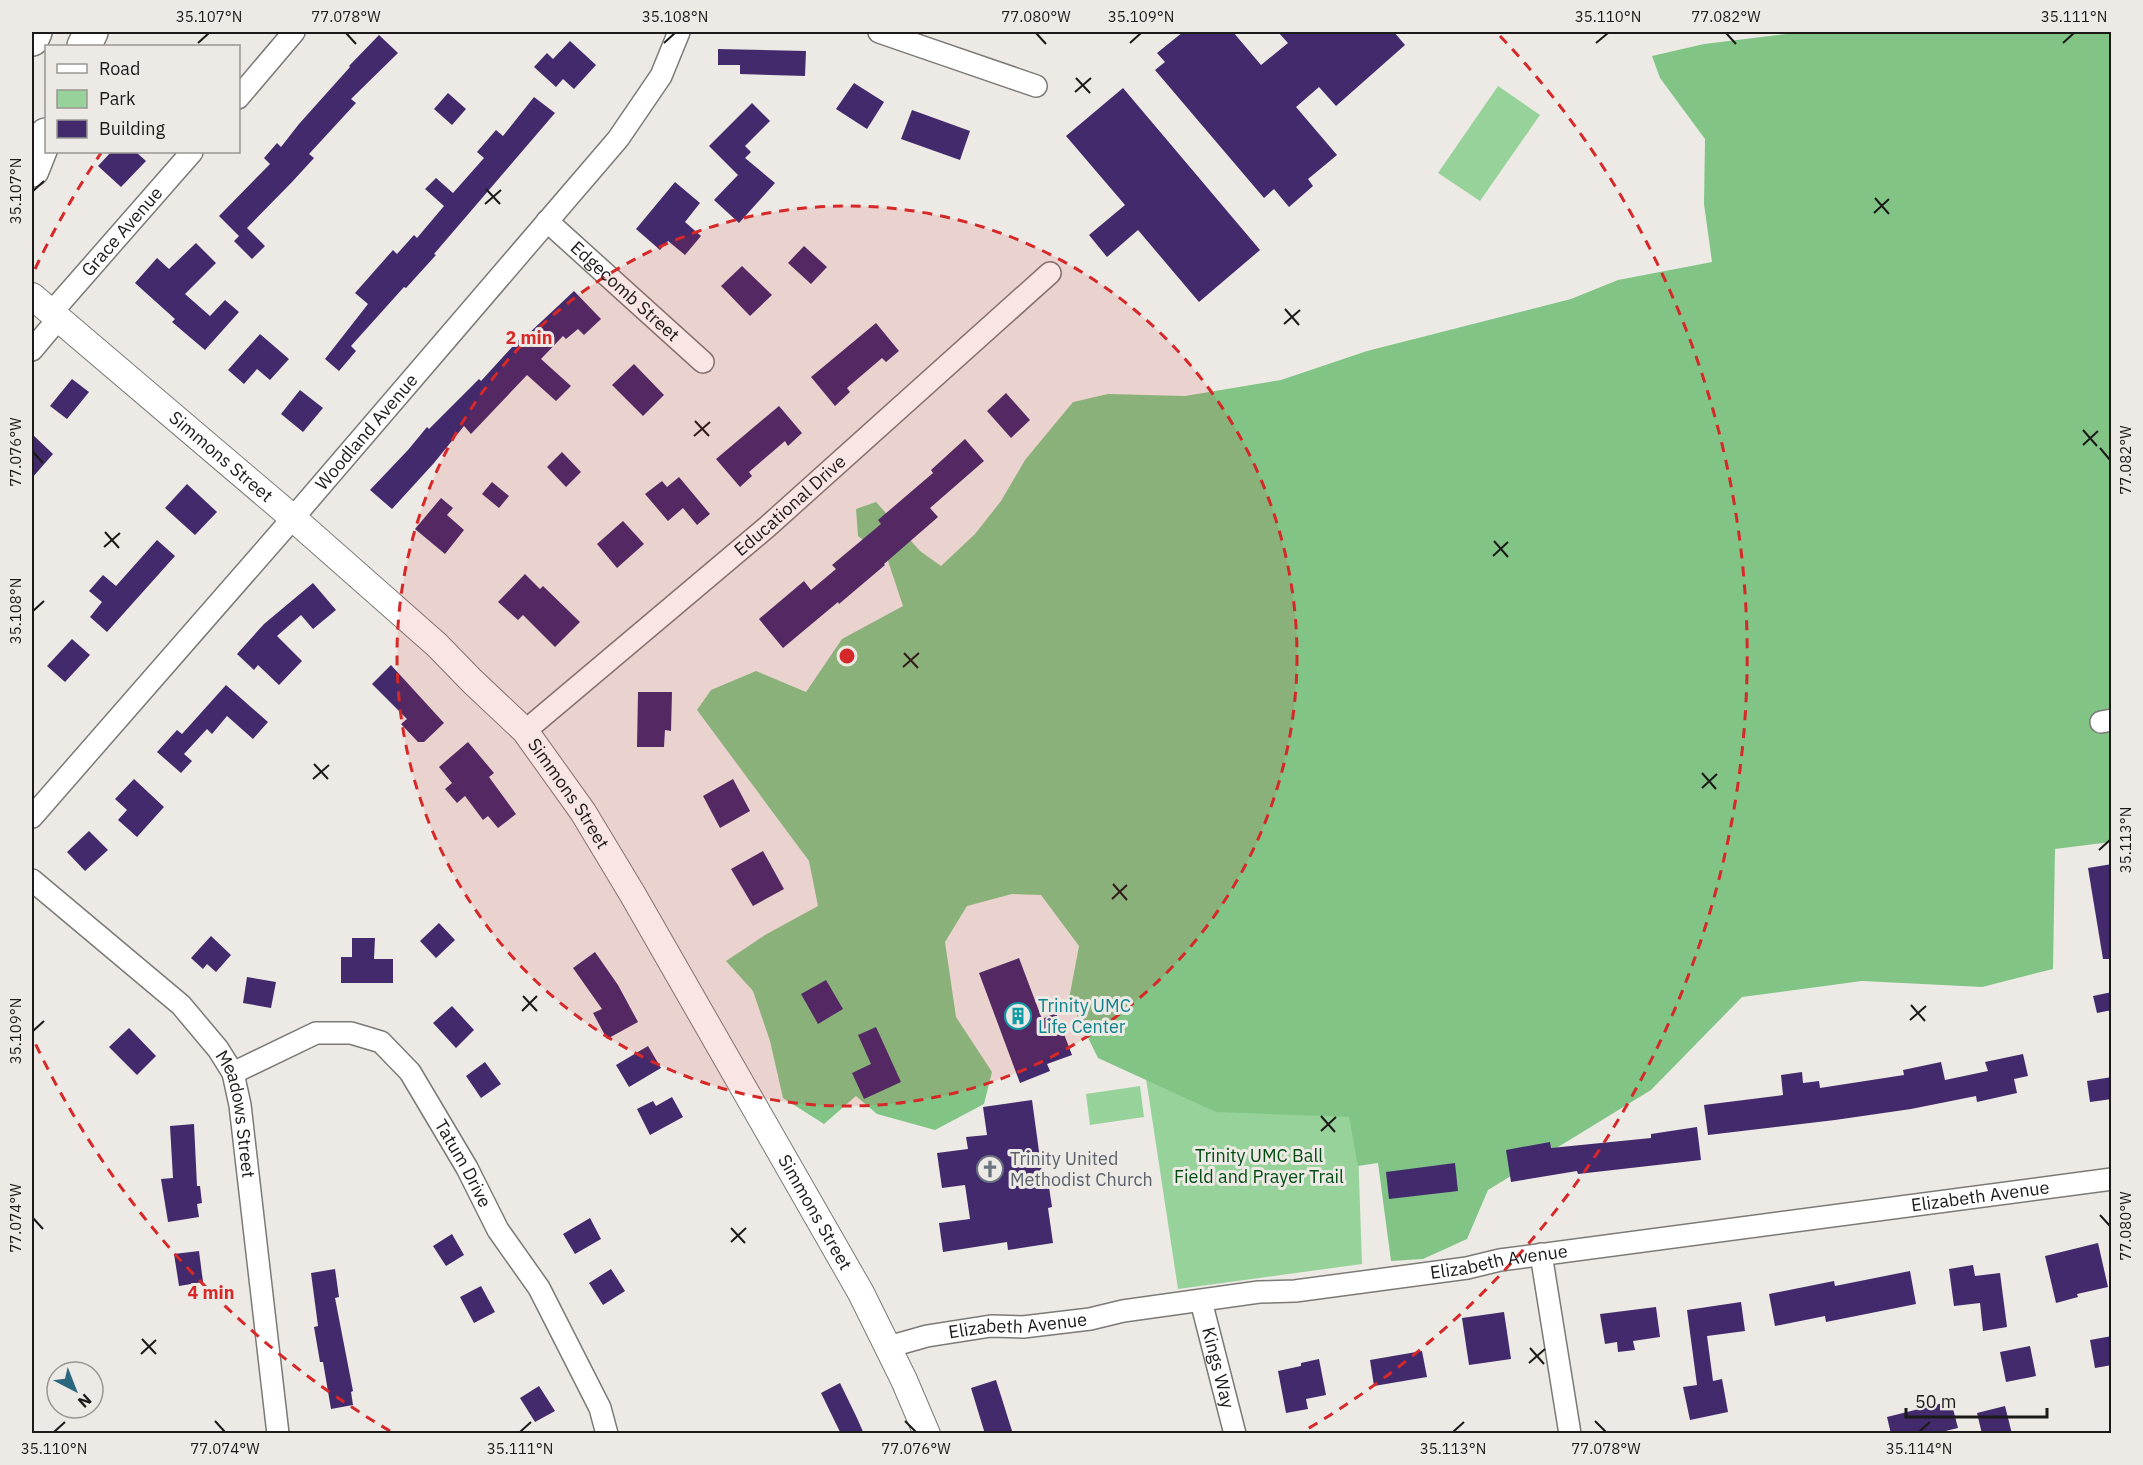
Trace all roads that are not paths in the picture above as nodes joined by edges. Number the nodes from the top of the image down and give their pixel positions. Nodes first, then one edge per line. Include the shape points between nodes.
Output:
1 (34, 32) edge
2 (294, 32) edge
3 (679, 32) edge
4 (879, 32) edge
5 (32, 39) edge
6 (1036, 86) dead end
7 (240, 96) edge
8 (45, 138) edge
9 (191, 153) edge
10 (32, 170) edge
11 (547, 221) junction
12 (1050, 273) dead end
13 (32, 296) edge
14 (54, 316) junction
15 (32, 350) edge
16 (703, 362) dead end
17 (293, 518) junction
18 (525, 731) junction
19 (32, 817) edge
20 (32, 880) edge
21 (233, 1073) junction
22 (2112, 1179) edge
23 (1541, 1254) junction
24 (1201, 1301) junction
25 (888, 1347) junction
26 (278, 1434) edge
27 (608, 1434) edge
28 (927, 1434) edge
29 (1235, 1434) edge
30 (1570, 1434) edge

1 - 5 main road
2 - 7 street
3 - 11 street, Woodland Avenue via 662,76 618,140
4 - 6 street
8 - 10 main road
9 - 14 street, Grace Avenue
11 - 16 street, Edgecomb Street
11 - 17 street, Woodland Avenue
12 - 18 street, Educational Drive via 767,527
13 - 14 street, Simmons Street
14 - 15 street, Grace Avenue
14 - 17 street, Simmons Street
17 - 18 street, Simmons Street via 437,645
17 - 19 street, Woodland Avenue
18 - 25 street, Simmons Street via 583,812 633,895 861,1293
20 - 21 street, Meadows Street via 181,1005
21 - 26 street, Meadows Street
21 - 27 street, Tatum Drive via 316,1033 351,1033 381,1041 410,1072 467,1168 498,1230 539,1288 600,1408
22 - 23 street, Elizabeth Avenue
23 - 24 street, Elizabeth Avenue via 1456,1270
23 - 30 street
24 - 25 street, Elizabeth Avenue via 1044,1325 991,1326
24 - 29 street, Kings Way
25 - 28 street, Simmons Street

